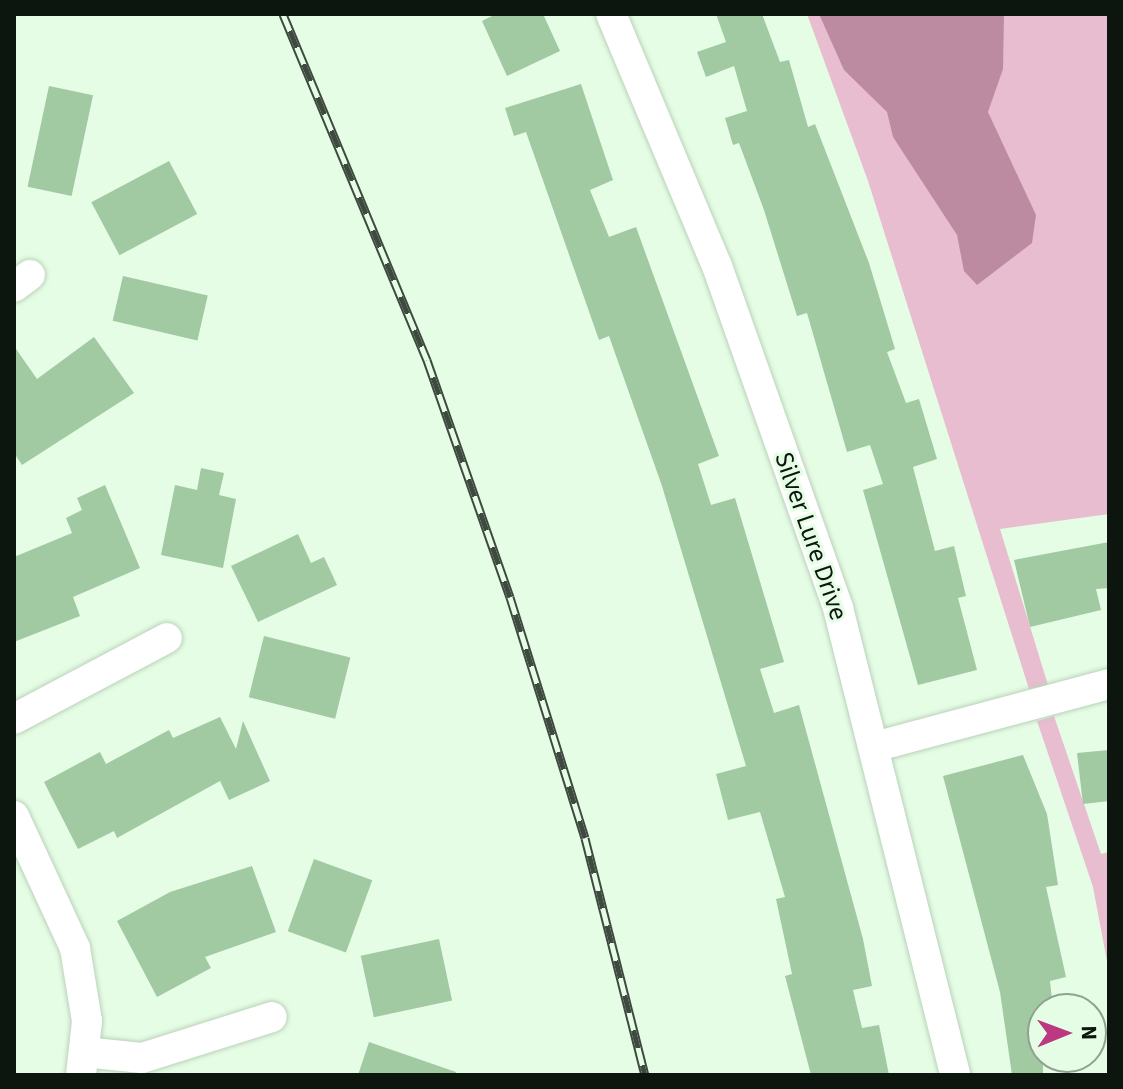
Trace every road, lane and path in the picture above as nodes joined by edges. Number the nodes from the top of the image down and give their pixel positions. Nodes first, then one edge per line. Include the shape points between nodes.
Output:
1 (611, 14) edge
2 (167, 638) dead end
3 (1109, 684) edge
4 (14, 719) edge
5 (874, 747) junction
6 (14, 816) edge
7 (272, 1017) dead end
8 (83, 1063) edge
9 (955, 1075) edge

1 - 5 street, Silver Lure Drive via 717,266 809,521
2 - 4 street
3 - 5 street
5 - 9 street, Silver Lure Drive
6 - 8 street via 75,948
7 - 8 street via 142,1058

